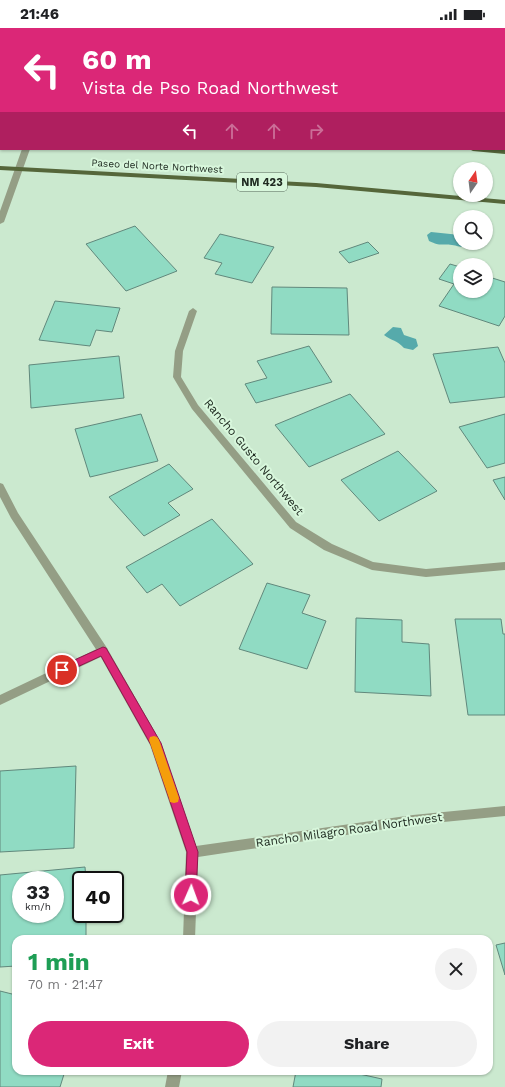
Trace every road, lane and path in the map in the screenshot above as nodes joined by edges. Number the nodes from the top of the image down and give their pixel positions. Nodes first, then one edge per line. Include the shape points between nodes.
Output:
1 (26, 150) edge
2 (484, 150) edge
3 (505, 152) edge
4 (0, 168) edge
5 (18, 169) junction
6 (505, 202) edge
7 (0, 222) edge
8 (193, 311) dead end
9 (0, 487) edge
10 (505, 566) edge
11 (103, 651) junction
12 (0, 700) edge
13 (505, 811) edge
14 (192, 852) junction
15 (189, 935) edge
16 (174, 1075) edge
17 (172, 1087) edge

1 - 5 street
2 - 3 main road
4 - 5 main road, Paseo del Norte Northwest / NM 423
5 - 6 main road, Paseo del Norte Northwest / NM 423 via 300,184
5 - 7 street
8 - 10 street, Rancho Gusto Northwest via 179,351 177,377 195,407 293,525 328,547 372,566 426,573
9 - 11 street via 14,515
11 - 12 street
11 - 14 street via 155,743
13 - 14 street, Rancho Milagro Road Northwest via 413,820
14 - 15 street
16 - 17 street

